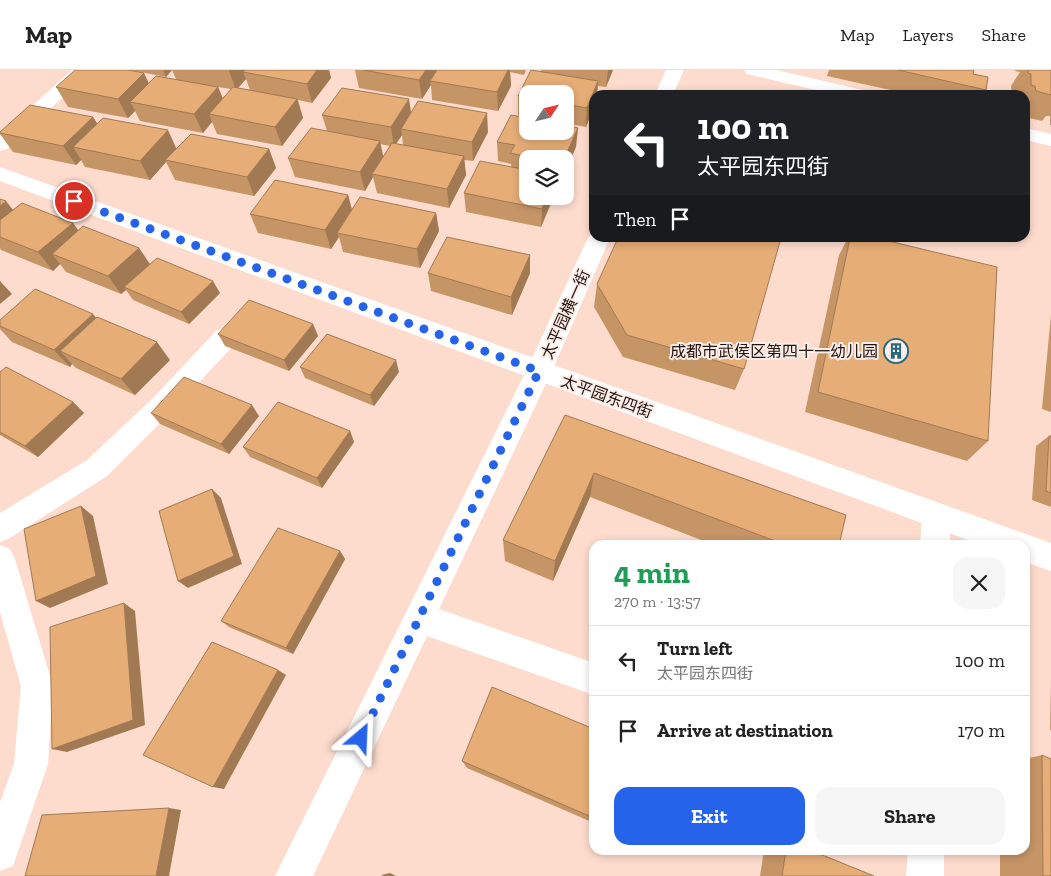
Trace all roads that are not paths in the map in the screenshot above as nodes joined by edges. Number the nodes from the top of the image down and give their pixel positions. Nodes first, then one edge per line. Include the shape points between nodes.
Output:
1 (83, 70) edge
2 (675, 70) edge
3 (752, 70) edge
4 (666, 90) edge
5 (838, 90) edge
6 (1030, 135) edge
7 (1051, 140) edge
8 (0, 145) edge
9 (0, 174) edge
10 (597, 242) edge
11 (226, 337) edge
12 (539, 371) junction
13 (936, 515) junction
14 (0, 529) edge
15 (935, 540) edge
16 (1004, 540) edge
17 (1030, 550) edge
18 (1051, 557) edge
19 (0, 559) edge
20 (420, 618) junction
21 (589, 677) edge
22 (0, 853) edge
23 (926, 855) edge
24 (294, 876) edge
25 (925, 876) edge

1 - 8 street
2 - 4 street
3 - 5 street
6 - 7 street
9 - 12 street, 太平园东四街
10 - 12 street, 太平园横一街
11 - 14 street via 97,468
12 - 13 street, 太平园东四街
12 - 20 street, 太平园横一街
13 - 15 street
13 - 16 street, 太平园东四街
17 - 18 street
19 - 22 street via 37,686 31,764
20 - 21 street
20 - 24 street, 太平园横一街
23 - 25 street

